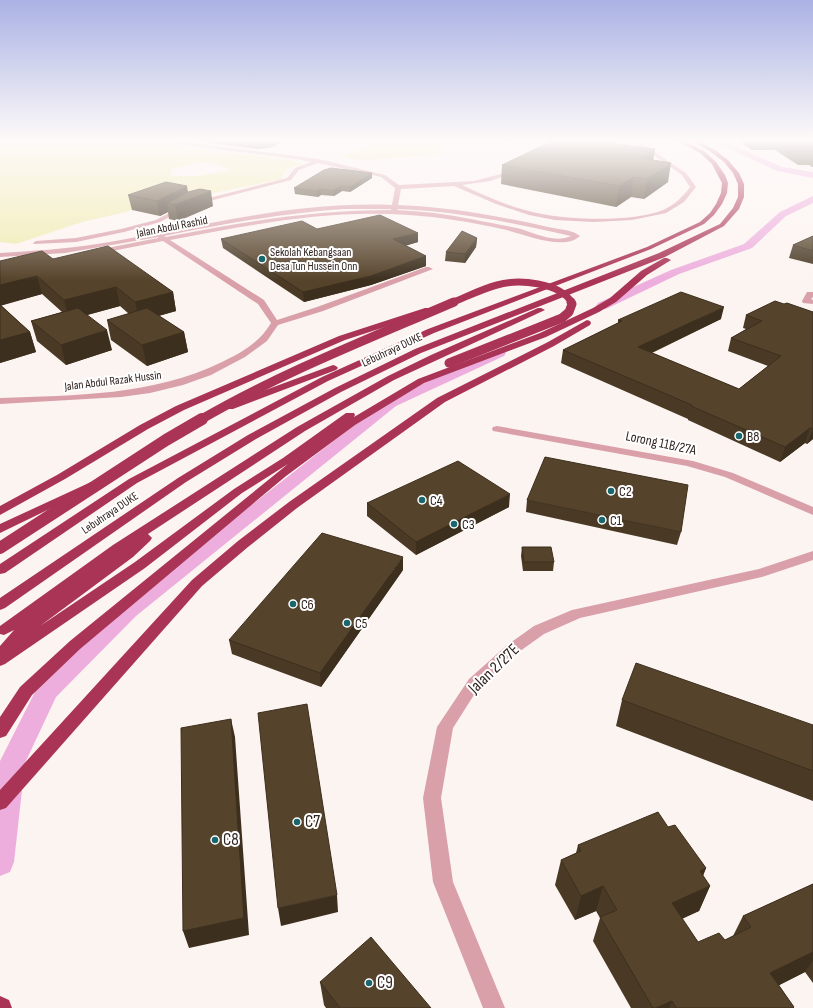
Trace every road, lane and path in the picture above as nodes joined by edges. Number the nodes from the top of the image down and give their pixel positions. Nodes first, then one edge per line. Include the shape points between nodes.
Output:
1 (257, 187) edge
2 (398, 187) edge
3 (460, 187) edge
4 (693, 187) edge
5 (725, 187) edge
6 (741, 187) edge
7 (395, 209) junction
8 (722, 226) junction
9 (160, 237) junction
10 (36, 243) dead end
11 (0, 254) edge
12 (0, 262) edge
13 (429, 269) dead end
14 (602, 278) junction
15 (813, 295) edge
16 (457, 300) junction
17 (613, 300) junction
18 (813, 302) edge
19 (275, 323) junction
20 (431, 330) junction
21 (0, 401) edge
22 (497, 429) dead end
23 (287, 460) junction
24 (92, 484) junction
25 (178, 510) junction
26 (0, 511) edge
27 (813, 511) edge
28 (0, 529) edge
29 (0, 544) edge
30 (0, 548) edge
31 (813, 555) edge
32 (0, 570) edge
33 (0, 606) edge
34 (4, 630) dead end
35 (75, 645) junction
36 (0, 656) edge
37 (0, 660) edge
38 (0, 731) edge
39 (0, 802) edge
40 (494, 1008) edge

1 - 10 street via 188,205 158,221 129,230 76,240
2 - 7 street
3 - 4 street via 478,196 539,215 603,221 665,212 685,200
5 - 20 highway, Lebuhraya DUKE via 719,204 712,214 687,231 650,248
6 - 8 highway, Lebuhraya DUKE via 741,197 736,209
7 - 7 street, Jalan Abdul Rashid via 432,209 484,216 577,236 564,242 470,221
7 - 9 street, Jalan Abdul Rashid via 302,215
8 - 14 highway, Lebuhraya DUKE via 675,250
8 - 17 highway via 704,241 644,273
9 - 11 street, Jalan Abdul Rashid via 66,251
9 - 12 street, Jalan Abdul Rashid via 75,256
9 - 19 street via 261,302
13 - 19 street
14 - 25 highway via 559,303 434,357 342,405 247,463
14 - 33 highway, Lebuhraya DUKE via 418,351 338,390 182,480
15 - 18 street via 810,294 806,301
16 - 23 highway, bridge via 500,284 519,282 554,290 567,296 572,304 569,312 562,318 398,386 336,424
16 - 26 highway, bridge via 342,338 180,408
16 - 30 highway, bridge via 319,360 216,411 166,440
17 - 35 highway via 576,321 543,335 421,381 351,423 282,474
17 - 39 highway via 603,313 581,326 441,400 293,505 243,544 197,583
19 - 21 street, Jalan Abdul Razak Hussin via 267,336 240,357 208,373 174,385 142,392 90,398
20 - 24 highway via 230,406
20 - 32 highway, Lebuhraya DUKE via 325,379 133,481
22 - 27 street, Lorong 11B/27A via 689,463 729,475
23 - 35 highway
23 - 37 highway via 238,491 140,565
24 - 28 highway
24 - 29 highway
25 - 34 highway via 118,548
25 - 36 highway via 128,554 20,633
31 - 40 street, Jalan 2/27E via 762,573 577,614 539,630 511,650 474,683 445,728 432,798 443,882
35 - 38 highway via 26,692

